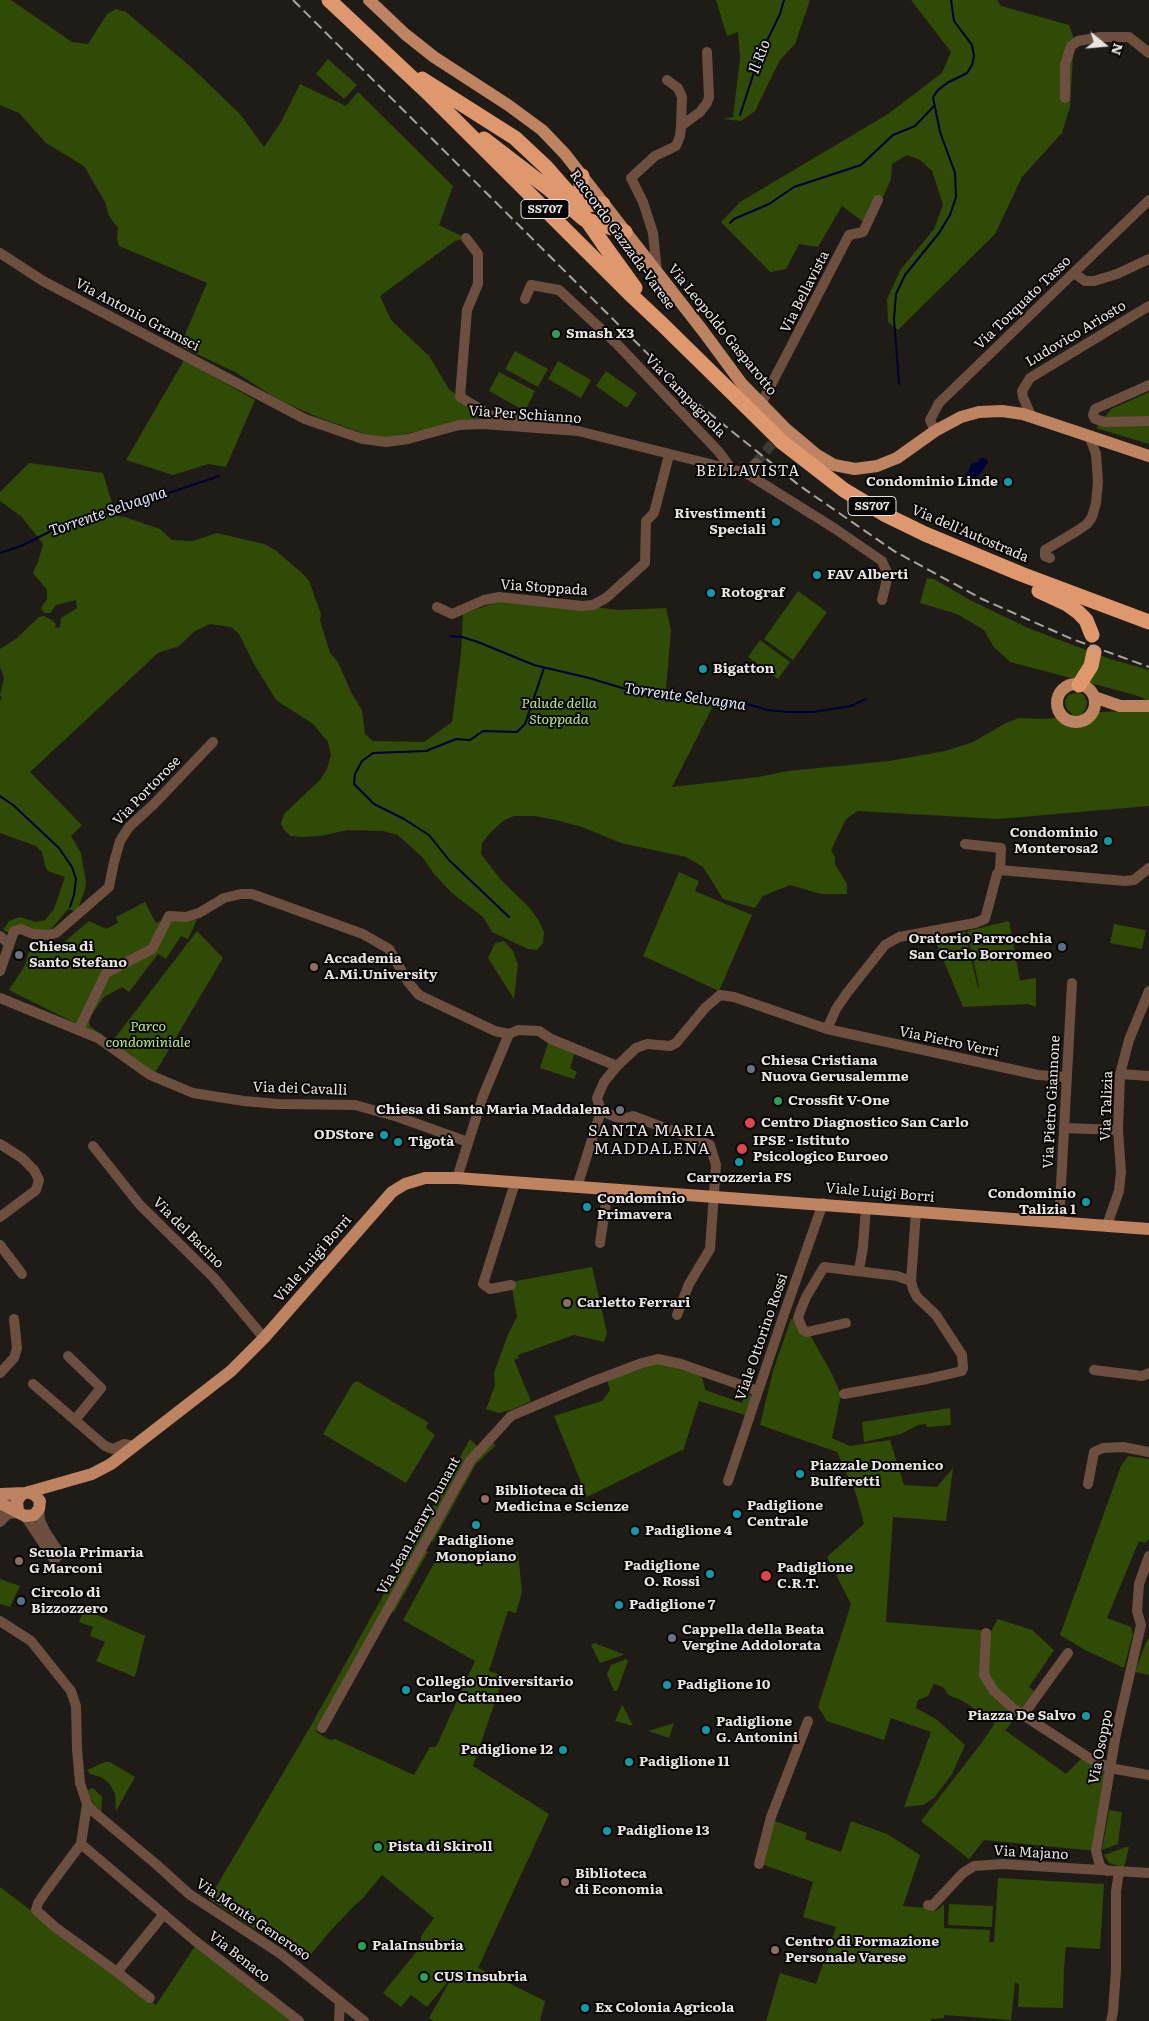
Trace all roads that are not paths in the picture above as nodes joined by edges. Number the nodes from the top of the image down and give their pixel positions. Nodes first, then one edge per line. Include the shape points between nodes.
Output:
1 (329, 0) edge
2 (369, 0) edge
3 (707, 52) dead end
4 (1149, 53) edge
5 (667, 80) dead end
6 (424, 86) junction
7 (1065, 98) dead end
8 (681, 126) junction
9 (582, 176) junction
10 (549, 189) junction
11 (570, 195) junction
12 (878, 200) dead end
13 (1149, 200) edge
14 (603, 204) junction
15 (584, 220) junction
16 (625, 232) junction
17 (466, 238) dead end
18 (0, 253) edge
19 (1149, 259) edge
20 (657, 272) junction
21 (1074, 274) junction
22 (525, 299) dead end
23 (1149, 306) edge
24 (663, 324) junction
25 (1149, 385) edge
26 (264, 397) joint
27 (761, 404) junction
28 (1032, 418) junction
29 (1149, 421) edge
30 (935, 431) junction
31 (606, 437) junction
32 (1090, 438) junction
33 (669, 455) junction
34 (1149, 456) edge
35 (756, 463) tunnel mouth
36 (734, 471) junction
37 (746, 474) junction
38 (972, 554) junction
39 (1050, 558) dead end
40 (882, 600) dead end
41 (437, 607) dead end
42 (1149, 622) edge
43 (1092, 635) dead end
44 (1094, 652) dead end
45 (1079, 685) junction
46 (1094, 697) junction
47 (1120, 706) junction
48 (1149, 706) edge
49 (1090, 716) junction
50 (213, 742) dead end
51 (965, 844) dead end
52 (1149, 868) edge
53 (1000, 870) junction
54 (0, 936) edge
55 (9, 944) junction
56 (0, 971) edge
57 (1072, 983) dead end
58 (1149, 991) edge
59 (0, 998) edge
60 (827, 1028) junction
61 (79, 1029) junction
62 (508, 1034) junction
63 (617, 1066) junction
64 (1120, 1074) junction
65 (1149, 1076) edge
66 (1066, 1077) junction
67 (601, 1111) junction
68 (1064, 1128) junction
69 (1118, 1130) junction
70 (468, 1142) junction
71 (0, 1144) edge
72 (93, 1146) dead end
73 (457, 1178) junction
74 (514, 1183) junction
75 (577, 1187) junction
76 (608, 1189) junction
77 (714, 1197) junction
78 (823, 1203) junction
79 (866, 1207) junction
80 (916, 1212) junction
81 (0, 1217) edge
82 (1060, 1222) junction
83 (1107, 1225) junction
84 (1149, 1228) edge
85 (600, 1243) dead end
86 (0, 1245) edge
87 (859, 1270) junction
88 (22, 1274) dead end
89 (911, 1281) junction
90 (511, 1285) dead end
91 (677, 1315) dead end
92 (14, 1319) dead end
93 (846, 1323) dead end
94 (264, 1338) junction
95 (68, 1356) dead end
96 (1094, 1370) dead end
97 (0, 1373) edge
98 (1147, 1375) edge
99 (33, 1384) dead end
100 (758, 1391) junction
101 (844, 1394) dead end
102 (75, 1420) junction
103 (134, 1446) junction
104 (1149, 1452) edge
105 (82, 1477) junction
106 (728, 1481) dead end
107 (1088, 1484) dead end
108 (0, 1494) edge
109 (24, 1494) junction
110 (2, 1507) edge
111 (40, 1507) junction
112 (21, 1514) junction
113 (0, 1522) edge
114 (1149, 1556) edge
115 (0, 1621) edge
116 (1145, 1626) edge
117 (986, 1633) dead end
118 (1068, 1653) dead end
119 (1023, 1716) junction
120 (808, 1721) dead end
121 (322, 1728) dead end
122 (1110, 1768) junction
123 (1149, 1775) edge
124 (87, 1804) junction
125 (81, 1844) junction
126 (759, 1864) dead end
127 (1107, 1871) junction
128 (1119, 1872) junction
129 (1149, 1873) edge
130 (928, 1905) dead end
131 (164, 1914) junction
132 (117, 1972) junction
133 (150, 1998) dead end
134 (340, 2000) junction
135 (299, 2021) edge
136 (339, 2021) edge
137 (364, 2021) edge
138 (1111, 2021) edge

1 - 6 highway, Raccordo Gazzada-Varese / SS707
2 - 9 main road, Via Leopoldo Gasparotto via 434,57 542,130
3 - 8 street via 709,96 700,112
4 - 7 street via 1129,37 1078,41 1072,46 1065,65
5 - 8 street via 678,88 682,97
6 - 10 highway via 479,119 505,154
6 - 11 highway, Raccordo Gazzada-Varese / SS707 via 516,138
6 - 24 highway, Raccordo Gazzada-Varese / SS707
8 - 20 street via 676,146 656,156 631,178 653,233
9 - 11 highway via 580,194
9 - 14 main road, Via Leopoldo Gasparotto
10 - 11 highway
10 - 15 highway
11 - 14 highway via 583,205
11 - 24 highway, Raccordo Gazzada-Varese / SS707, bridge
12 - 27 street, Via Bellavista via 863,232 849,235
13 - 21 street, Via Torquato Tasso
14 - 15 highway via 592,217
14 - 16 main road, Via Leopoldo Gasparotto
15 - 16 highway
16 - 20 main road, Via Leopoldo Gasparotto
17 - 31 street via 478,254 478,284 467,310 460,397 492,416 547,419
18 - 26 street, Via Antonio Gramsci via 43,281
19 - 21 street via 1100,280 1085,281
20 - 27 main road, Via Leopoldo Gasparotto via 742,384
21 - 30 street, Via Torquato Tasso via 938,403 930,420
22 - 36 street, Via Campagnola via 531,285 559,290 617,344
23 - 28 street, Ludovico Ariosto via 1030,378 1022,397
24 - 38 highway, Via dell'Autostrada / SS707 via 801,458 853,495
25 - 29 street via 1096,409 1093,415 1105,422
26 - 31 street, Via Per Schianno via 305,419 363,439 386,442 459,425 483,424 555,428
27 - 30 main road, Via Leopoldo Gasparotto via 817,455 834,465 855,470 897,458
28 - 30 main road, Via Leopoldo Gasparotto via 1002,411 979,412 961,417
28 - 32 main road, Via Leopoldo Gasparotto
31 - 33 street, Via Per Schianno
32 - 34 main road, Via Leopoldo Gasparotto
32 - 39 street via 1096,454 1098,482 1092,517 1087,524 1045,550 1045,556
33 - 36 street, Via Per Schianno
33 - 41 street, Via Stoppada via 654,513 646,521 645,563 606,598 593,605 582,606 498,598 484,600 452,614
35 - 37 street
36 - 37 street, Via Per Schianno
37 - 40 street, Via Per Schianno via 882,561 888,575
38 - 42 highway, Via dell'Autostrada / SS707
38 - 43 highway via 1001,573 1074,608 1086,620
44 - 45 highway via 1091,666
45 - 46 main road
45 - 49 main road via 1070,685 1062,691 1058,702 1060,713 1069,720 1080,722
46 - 47 main road
46 - 49 main road via 1095,706
47 - 48 main road
47 - 49 main road
50 - 55 street, Via Portorose via 129,828 120,841 110,887 102,896 56,933 14,931
51 - 53 street via 1001,848
52 - 53 street via 1134,880 1126,881
53 - 60 street via 985,919 899,938 885,946 836,1009
54 - 55 street
55 - 56 street
57 - 66 street, Via Pietro Giannone
58 - 64 street, Via Talizia via 1129,1040
59 - 61 street, Via dei Cavalli
60 - 63 street, Via Pietro Verri via 720,995 676,1042 670,1046 647,1044 636,1048
60 - 66 street, Via Pietro Verri via 1030,1073
61 - 62 street via 106,974 152,949 169,916 186,917 224,898 252,894 363,934 384,945 419,995
61 - 70 street, Via dei Cavalli via 98,1038 150,1075 193,1092 251,1102 355,1105
62 - 63 street via 518,1030 539,1031
62 - 70 street
63 - 67 street via 604,1082 597,1098
64 - 65 street
64 - 69 street, Via Talizia
66 - 68 street, Via Pietro Giannone
67 - 75 street
67 - 77 street via 616,1117 633,1116 710,1144 716,1165
68 - 69 street
68 - 82 street, Via Pietro Giannone
69 - 83 street, Via Talizia via 1119,1191
70 - 73 street
71 - 81 street via 22,1158 39,1180 36,1190
72 - 94 street, Via del Bacino via 140,1204 214,1278
73 - 74 main road, Viale Luigi Borri
73 - 94 main road, Viale Luigi Borri via 425,1178 392,1192
74 - 75 main road, Viale Luigi Borri
74 - 90 street via 483,1284 490,1289
75 - 76 main road, Viale Luigi Borri
76 - 77 main road, Viale Luigi Borri
76 - 85 street
77 - 78 main road, Viale Luigi Borri
77 - 91 street via 710,1249 689,1284
78 - 79 main road, Viale Luigi Borri
78 - 100 street, Viale Ottorino Rossi
79 - 80 main road, Viale Luigi Borri
79 - 87 street
80 - 82 main road, Viale Luigi Borri
80 - 89 street
82 - 83 main road, Viale Luigi Borri
83 - 84 main road, Viale Luigi Borri
86 - 88 street
87 - 89 street
87 - 93 street via 824,1267 798,1318 803,1330 808,1332
89 - 101 street via 917,1297 932,1310 962,1355 962,1371
92 - 97 street via 17,1348 14,1358
94 - 103 main road, Viale Luigi Borri via 231,1371
95 - 102 street via 101,1388
96 - 98 street
99 - 102 street
100 - 106 street, Viale Ottorino Rossi
100 - 121 street, Via Jean Henry Dunant via 682,1364 658,1359 589,1383 511,1416 470,1461
102 - 103 street via 111,1449 124,1444
103 - 105 main road, Viale Luigi Borri via 111,1464
104 - 107 street via 1123,1448 1103,1448 1094,1452
105 - 109 main road, Viale Luigi Borri
105 - 111 main road, Viale Luigi Borri via 63,1487
108 - 109 main road, Viale Luigi Borri
109 - 110 street
109 - 111 main road via 38,1498
109 - 112 main road via 16,1501
110 - 112 main road
111 - 112 main road via 34,1515
111 - 112 street via 40,1520 60,1554 56,1558
112 - 113 street via 8,1514
114 - 116 street via 1138,1584 1137,1598 1137,1611
115 - 124 street via 31,1641 71,1691 76,1706 79,1772
116 - 122 street, Via Osoppo
117 - 119 street via 984,1675 994,1690
118 - 119 street
119 - 122 street
120 - 126 street via 771,1817
122 - 123 street
122 - 127 street, Via Osoppo via 1096,1851 1100,1866
124 - 125 street
124 - 134 street, Via Monte Generoso via 188,1894 281,1954
125 - 131 street, Via Benaco
125 - 132 street via 56,1876 36,1910
127 - 128 street, Via Majano
127 - 130 street, Via Majano via 1002,1864 974,1866 963,1873 932,1906
128 - 129 street, Via Majano
128 - 138 street via 1114,2012
131 - 132 street
131 - 135 street, Via Benaco
132 - 133 street
134 - 136 street
134 - 137 street, Via Monte Generoso

